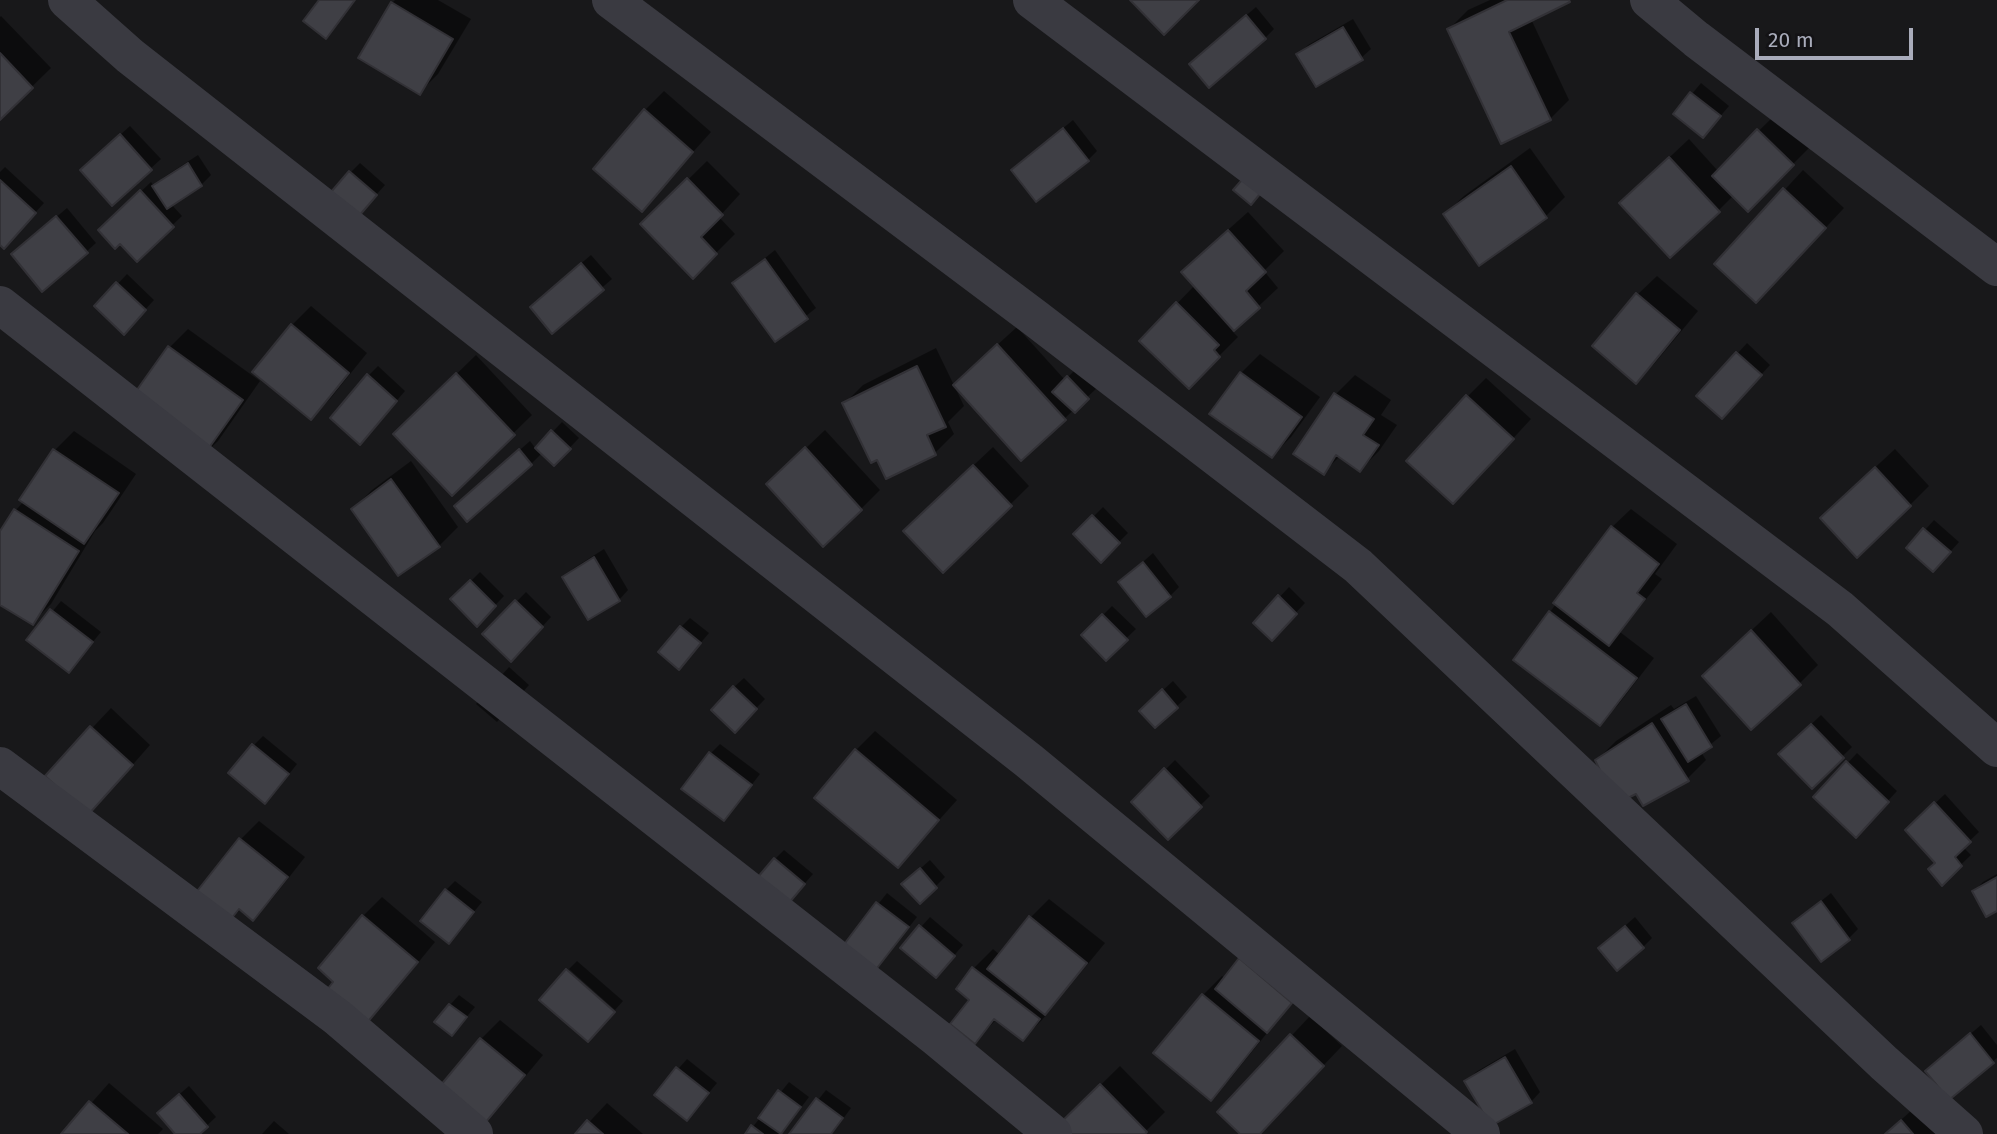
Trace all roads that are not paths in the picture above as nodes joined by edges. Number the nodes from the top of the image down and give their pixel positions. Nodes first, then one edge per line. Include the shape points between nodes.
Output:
1 (67, 0) edge
2 (611, 0) edge
3 (1032, 0) edge
4 (1649, 0) edge
5 (1997, 267) edge
6 (0, 305) edge
7 (1997, 748) edge
8 (0, 766) edge
9 (474, 1134) edge
10 (1053, 1134) edge
11 (1481, 1134) edge
12 (1964, 1134) edge

1 - 11 street via 130,56 1029,761
2 - 12 street via 1358,566
3 - 7 street via 1840,609
4 - 5 street
6 - 10 street via 926,1029
8 - 9 street via 337,1017

